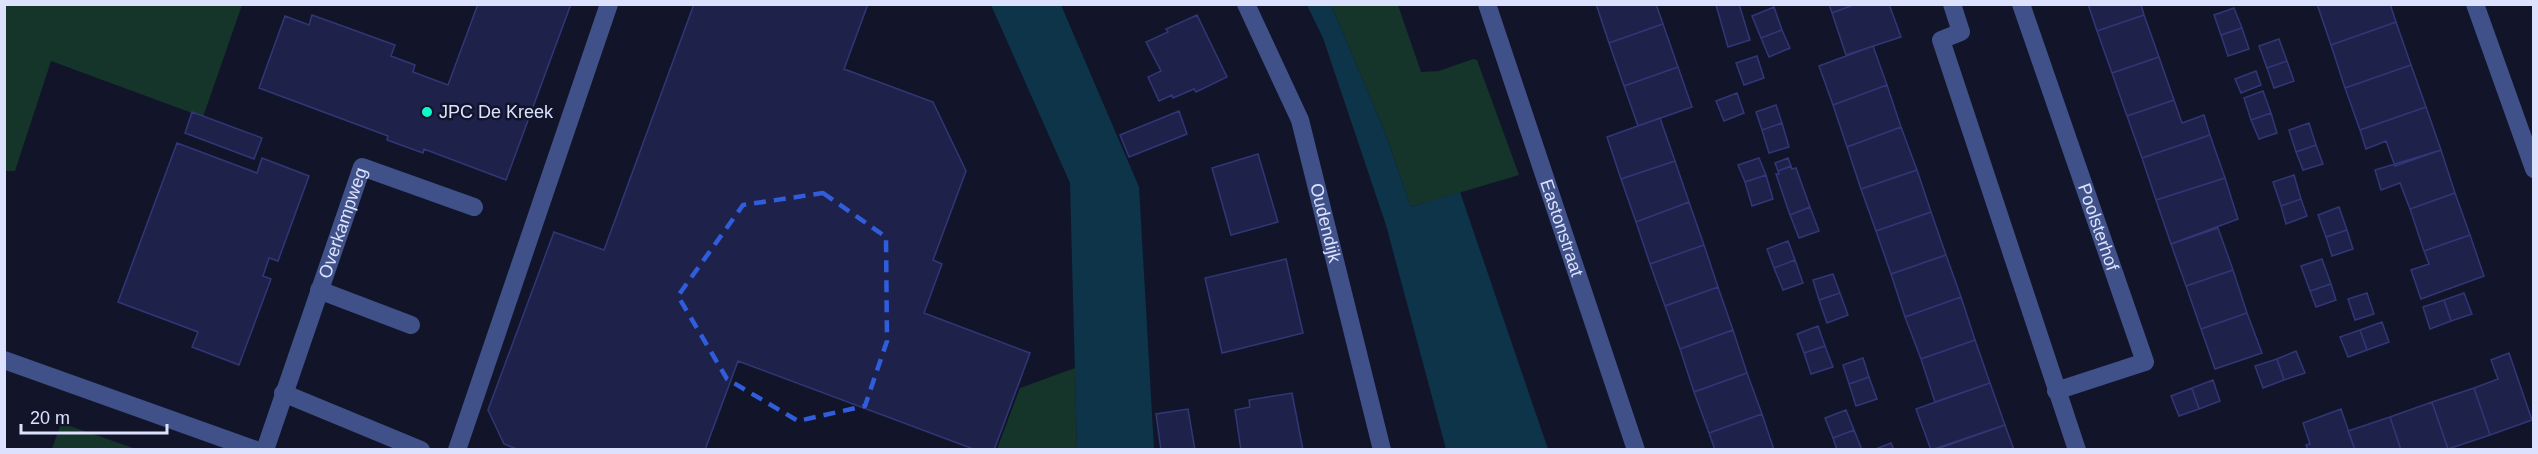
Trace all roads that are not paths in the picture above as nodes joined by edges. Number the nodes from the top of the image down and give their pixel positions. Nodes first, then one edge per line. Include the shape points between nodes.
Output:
1 (609, 4) edge
2 (1246, 4) edge
3 (1486, 4) edge
4 (1952, 4) edge
5 (2021, 4) edge
6 (2475, 4) edge
7 (2534, 169) edge
8 (474, 207) dead end
9 (319, 290) junction
10 (411, 326) dead end
11 (4, 360) edge
12 (2056, 390) junction
13 (283, 393) junction
14 (256, 450) edge
15 (265, 450) edge
16 (421, 450) edge
17 (457, 450) edge
18 (1382, 450) edge
19 (1636, 450) edge
20 (2077, 450) edge

1 - 17 street
2 - 18 street, Oudendijk via 1300,120
3 - 19 street, Eastonstraat
4 - 12 street via 1961,32 1941,40
5 - 12 street, Poolsterhof via 2145,362
6 - 7 street
8 - 9 street, Overkampweg via 362,167
9 - 10 street, Overkampweg
9 - 13 street, Overkampweg
11 - 14 street
12 - 20 street
13 - 15 street, Overkampweg
13 - 16 street

